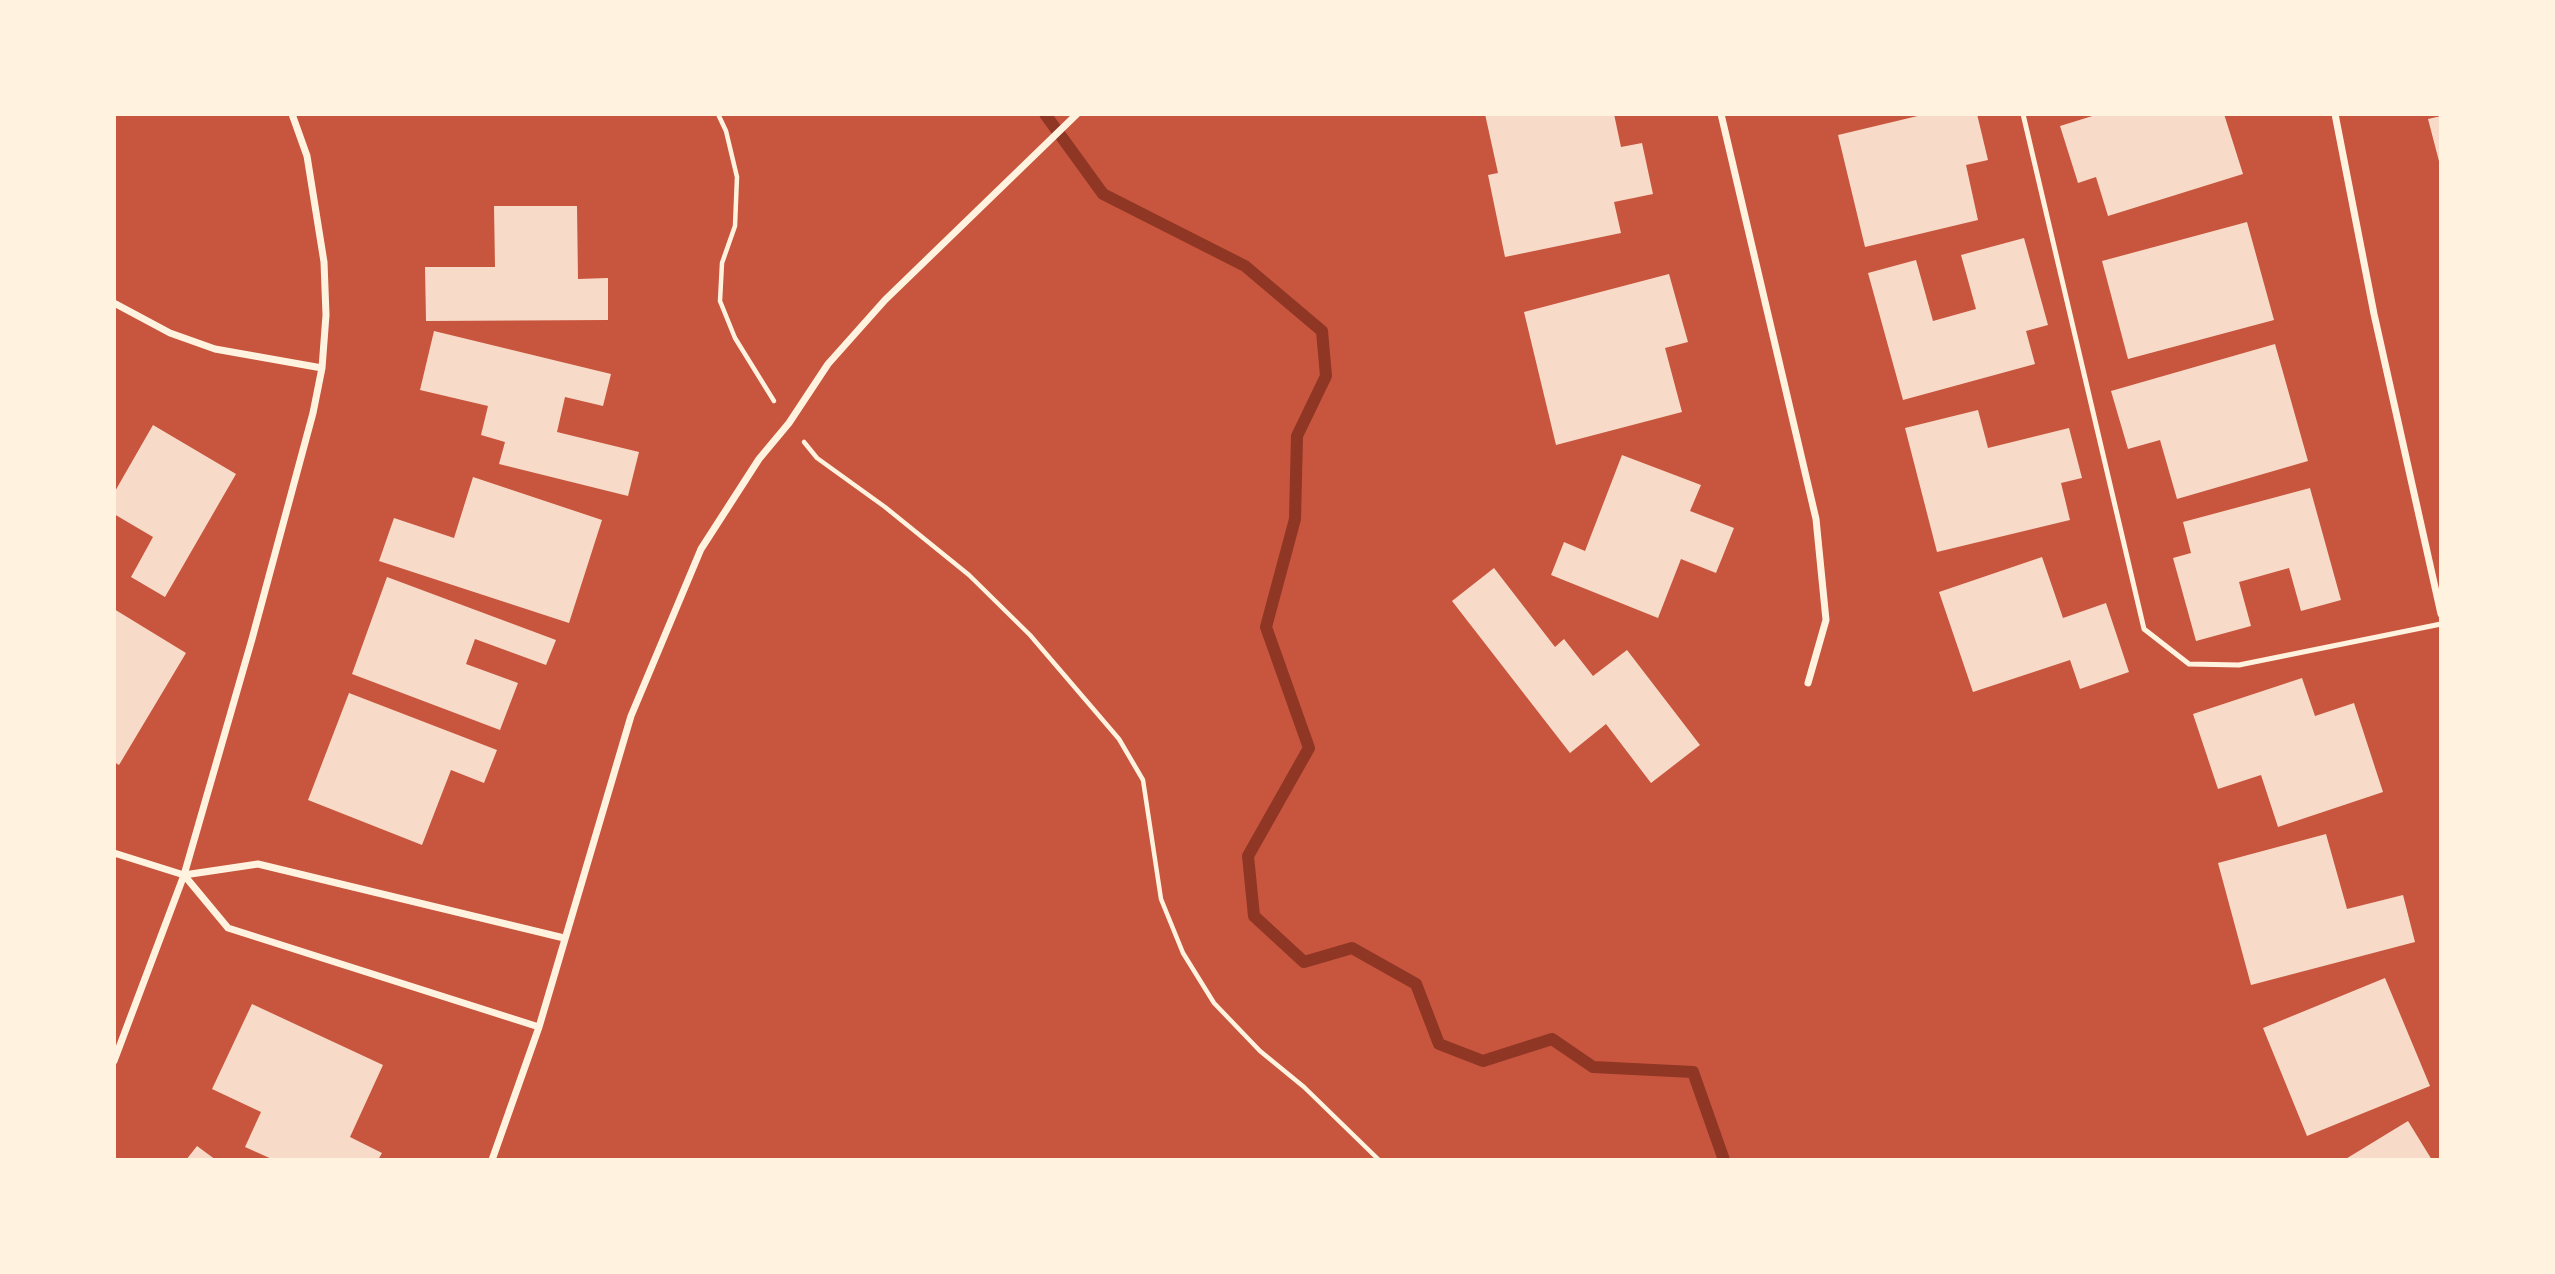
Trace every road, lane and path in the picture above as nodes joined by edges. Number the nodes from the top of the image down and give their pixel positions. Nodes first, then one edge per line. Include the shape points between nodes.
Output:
1 (292, 114) edge
2 (718, 114) edge
3 (1077, 114) edge
4 (1721, 114) edge
5 (2022, 114) edge
6 (2335, 114) edge
7 (114, 303) edge
8 (322, 368) junction
9 (789, 423) junction
10 (2441, 614) edge
11 (2441, 624) edge
12 (1808, 683) dead end
13 (114, 853) edge
14 (184, 875) junction
15 (564, 939) junction
16 (539, 1027) junction
17 (114, 1061) edge
18 (492, 1160) edge
19 (1378, 1160) edge

1 - 8 street via 307,156 324,262
2 - 9 path via 737,177 735,226 722,263 720,301 735,338
3 - 9 street via 886,300 828,364
4 - 12 street via 1816,519 1825,620
5 - 11 lane via 2144,629 2189,664 2239,665
6 - 10 street
7 - 8 street via 170,333 215,349
8 - 14 street via 256,626
9 - 15 street via 701,549 631,716
9 - 19 path via 817,458 968,575 1030,635 1119,739 1143,780 1161,899 1183,953 1223,1013
13 - 14 street
14 - 15 street via 258,864
14 - 16 street via 228,928
14 - 17 street
15 - 16 street
16 - 18 street

